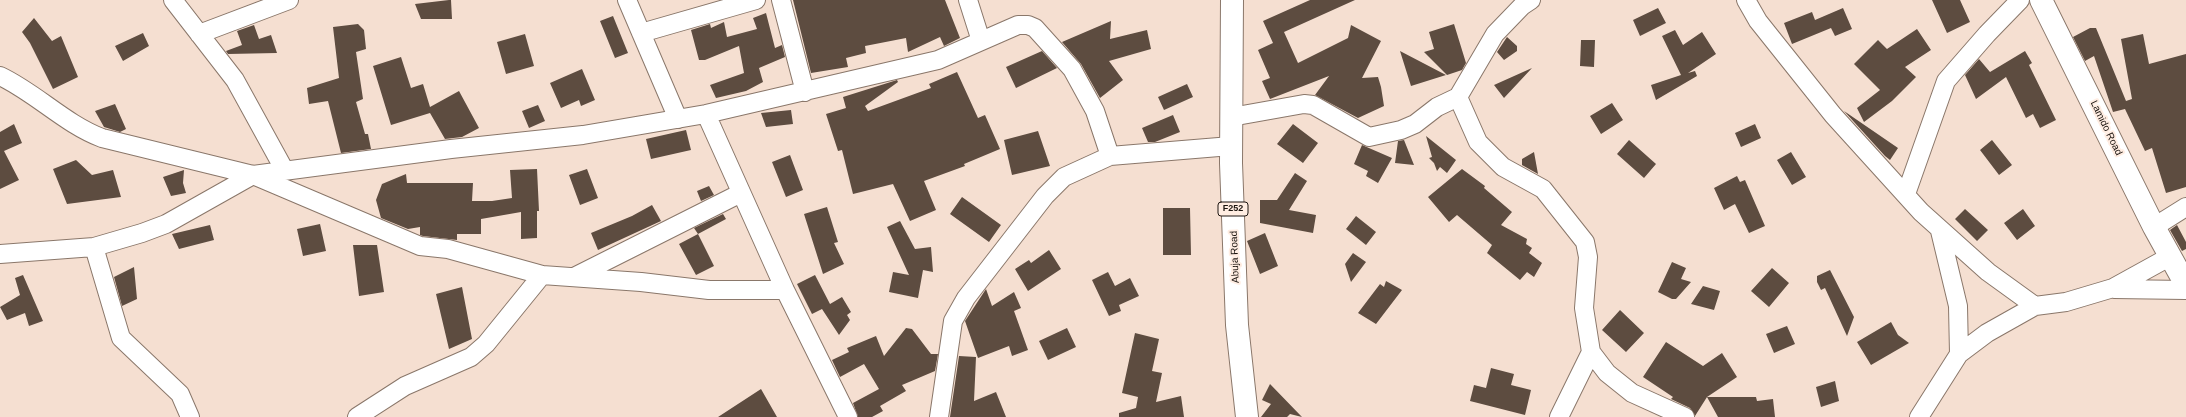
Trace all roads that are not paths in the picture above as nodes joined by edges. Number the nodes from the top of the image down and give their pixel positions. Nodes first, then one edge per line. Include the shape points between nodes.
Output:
1 (172, 0) edge
2 (289, 0) edge
3 (627, 0) edge
4 (756, 0) edge
5 (781, 0) edge
6 (968, 0) edge
7 (1232, 0) edge
8 (1531, 0) edge
9 (1746, 0) edge
10 (2020, 0) edge
11 (2045, 2) edge
12 (641, 33) junction
13 (199, 34) junction
14 (980, 41) junction
15 (0, 76) edge
16 (805, 92) junction
17 (1458, 98) junction
18 (706, 114) junction
19 (1231, 117) junction
20 (678, 118) junction
21 (1231, 146) junction
22 (1110, 156) junction
23 (285, 170) junction
24 (253, 175) junction
25 (741, 193) junction
26 (1906, 194) junction
27 (2186, 207) edge
28 (2154, 227) junction
29 (1940, 231) junction
30 (94, 247) junction
31 (0, 254) edge
32 (2171, 256) junction
33 (542, 276) junction
34 (572, 278) junction
35 (2186, 285) edge
36 (2113, 288) junction
37 (785, 290) junction
38 (2186, 290) edge
39 (2035, 306) junction
40 (1590, 352) junction
41 (1959, 354) junction
42 (190, 417) edge
43 (357, 417) edge
44 (848, 417) edge
45 (937, 417) edge
46 (1246, 417) edge
47 (1559, 417) edge
48 (1685, 417) edge
49 (1918, 417) edge

1 - 13 street
2 - 13 street
3 - 12 street
4 - 12 street
5 - 16 street
6 - 14 street
7 - 19 main road, Abuja Road / F252
8 - 17 street via 1495,34
9 - 26 street via 1758,20 1833,115
10 - 26 street via 1946,80
11 - 28 main road, Lamido Road
12 - 20 street
13 - 23 street via 235,80
14 - 16 street via 938,60
14 - 22 street via 1018,25 1035,28 1072,69 1095,111
15 - 24 street via 87,133
16 - 18 street
17 - 19 street via 1437,107 1415,124 1369,137 1313,106 1304,104
17 - 40 street via 1478,142 1503,167 1543,189 1584,242 1588,257 1584,308
18 - 20 street
18 - 25 street
19 - 21 main road, Abuja Road / F252
20 - 23 street via 583,135
21 - 22 street
21 - 46 main road, Abuja Road / F252 via 1237,325
22 - 45 street via 1064,177 1045,196 966,298 954,321
23 - 24 street
24 - 30 street via 166,224
24 - 33 street via 420,246 448,249
25 - 34 street
25 - 37 street
26 - 29 street
27 - 28 street
28 - 32 main road, Lamido Road
29 - 39 street via 1988,272
29 - 41 street via 1958,306
30 - 31 street
30 - 42 street via 122,338 180,394
32 - 35 main road, Lamido Road
32 - 36 street
33 - 34 street
33 - 43 street via 486,344 471,357 405,386
34 - 37 street via 710,290
36 - 38 street
36 - 39 street via 2066,302
37 - 44 street
39 - 41 street via 1987,333
40 - 47 street
40 - 48 street via 1607,373 1632,393
41 - 49 street

